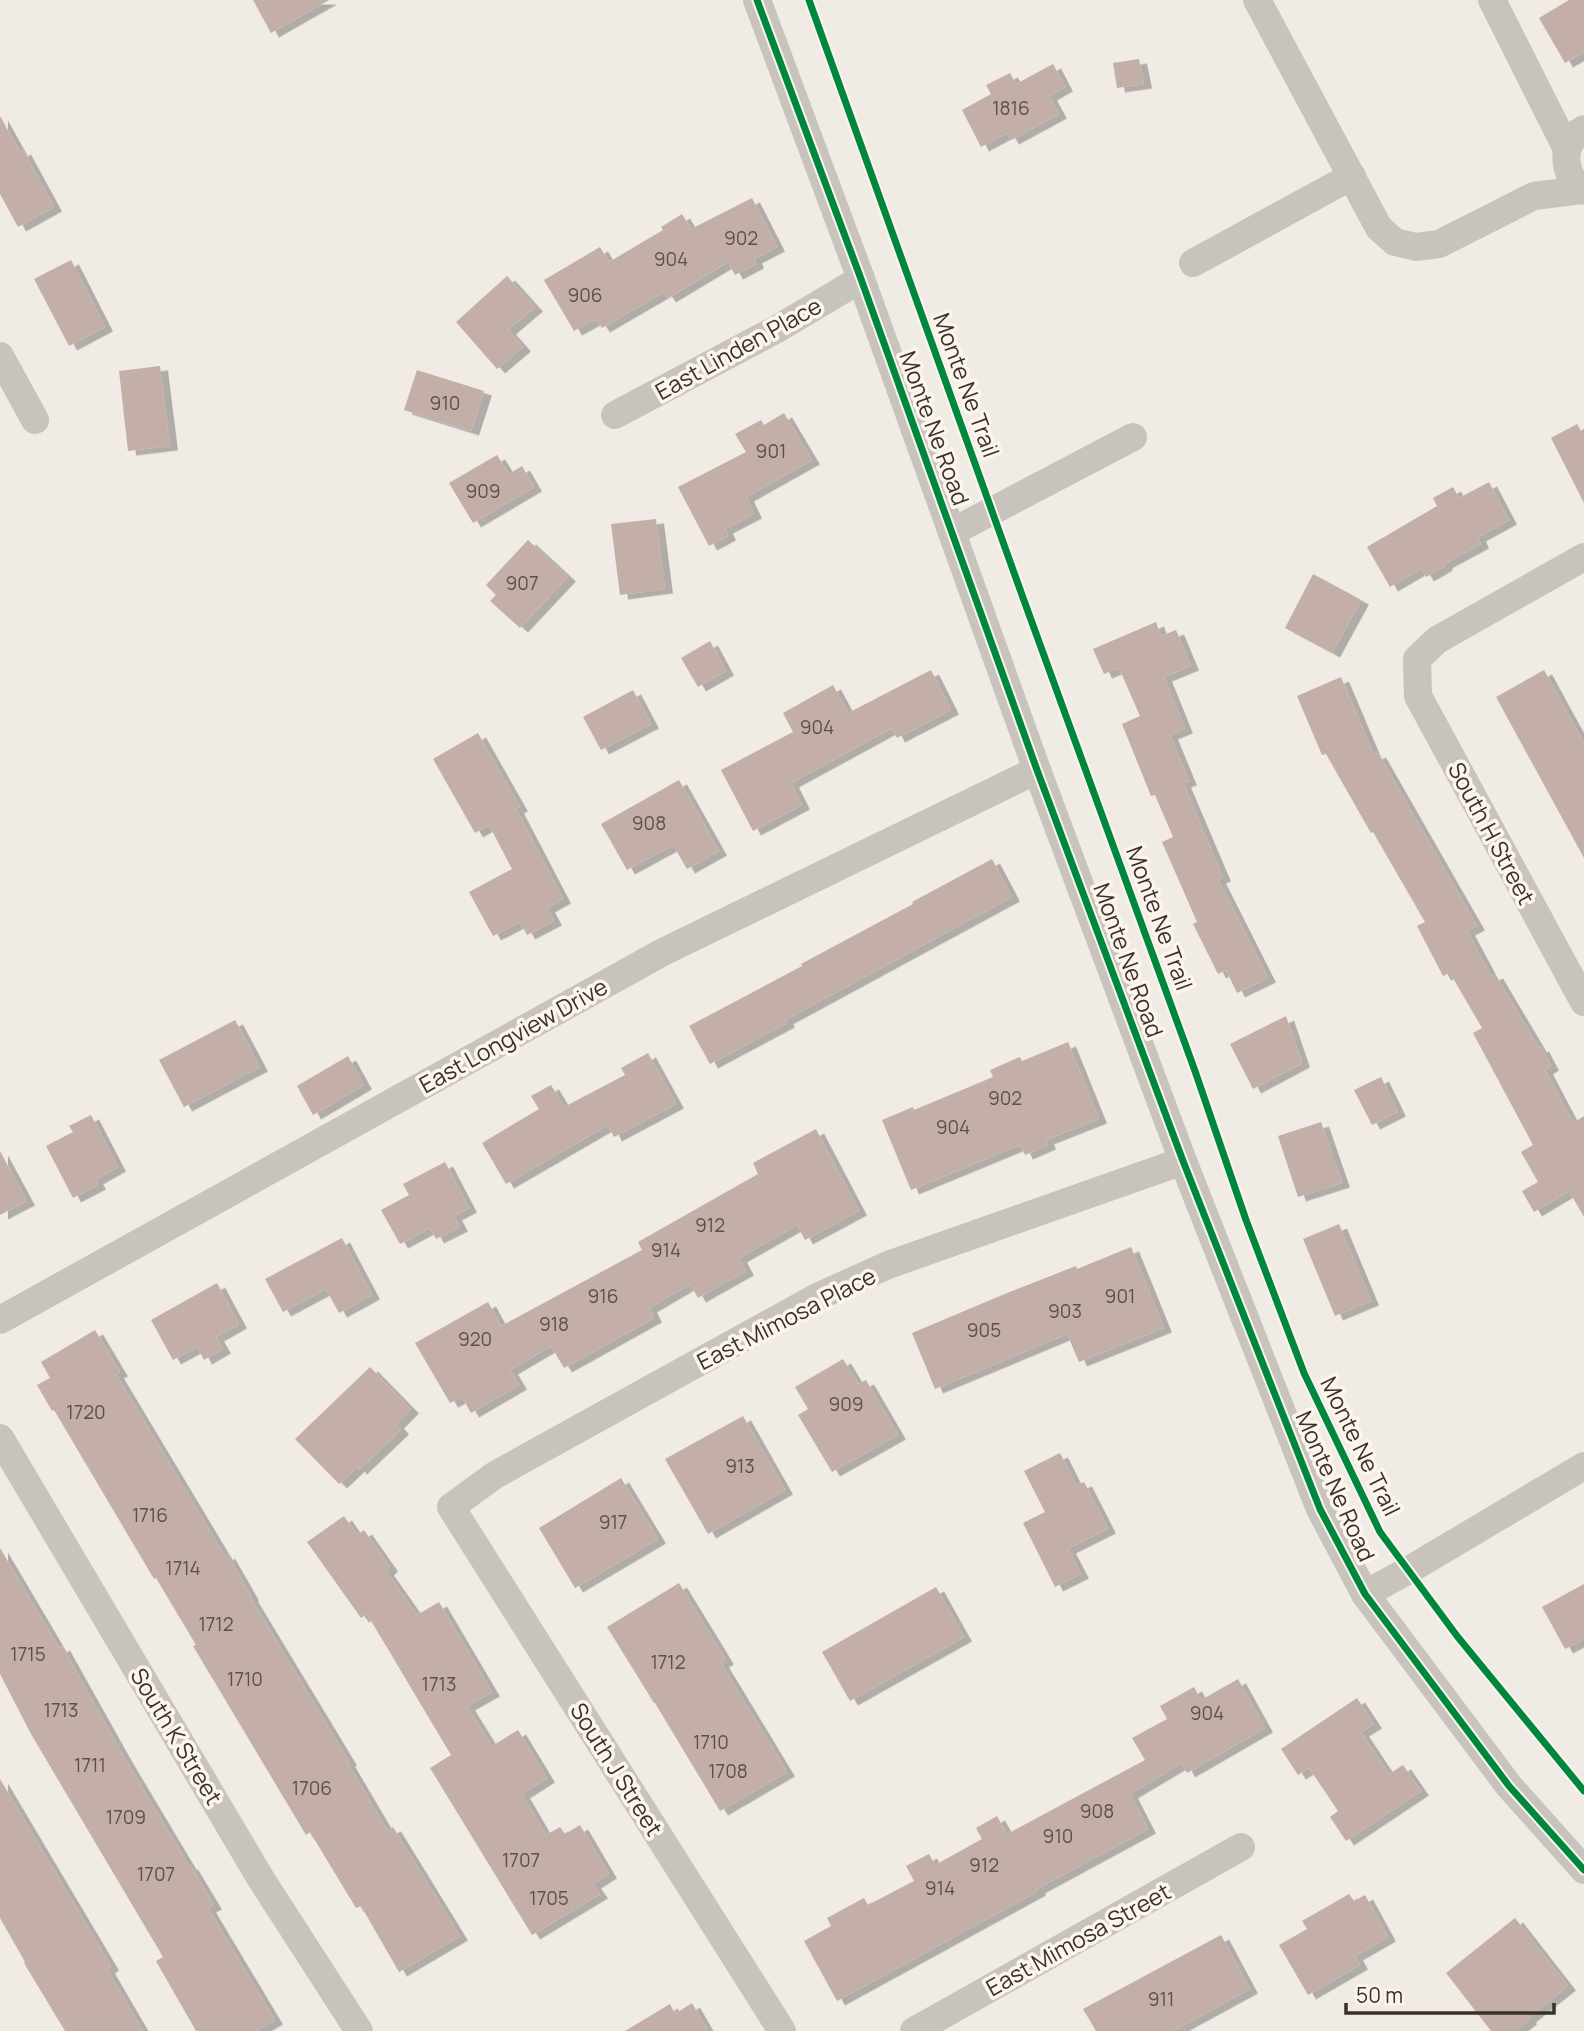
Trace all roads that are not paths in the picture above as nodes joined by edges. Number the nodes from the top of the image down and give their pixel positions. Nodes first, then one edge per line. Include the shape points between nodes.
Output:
1 (758, 0) edge
2 (1257, 0) edge
3 (1492, 0) edge
4 (1544, 100) junction
5 (1584, 122) edge
6 (1572, 146) edge
7 (1352, 176) junction
8 (1583, 190) edge
9 (1534, 197) junction
10 (1193, 263) dead end
11 (861, 279) junction
12 (0, 356) edge
13 (615, 415) dead end
14 (36, 420) dead end
15 (1133, 437) dead end
16 (952, 532) junction
17 (1584, 557) edge
18 (1037, 770) junction
19 (1584, 1002) edge
20 (1183, 1161) junction
21 (0, 1320) edge
22 (0, 1438) edge
23 (1584, 1466) edge
24 (451, 1507) joint
25 (1365, 1594) junction
26 (1241, 1847) dead end
27 (1584, 1870) edge
28 (359, 2031) edge
29 (782, 2031) edge
30 (914, 2031) edge

1 - 11 street, Monte Ne Road
2 - 7 street
3 - 4 street
4 - 5 street
4 - 6 street
6 - 8 street via 1568,172
6 - 9 street
7 - 9 street via 1379,228 1395,242 1416,247 1439,244
7 - 10 street
8 - 9 street
11 - 13 street, East Linden Place
11 - 16 street, Monte Ne Road
12 - 14 street
15 - 16 street
16 - 18 street, Monte Ne Road
17 - 19 street, South H Street via 1437,639 1417,659 1418,696
18 - 20 street, Monte Ne Road
18 - 21 street, East Longview Drive via 663,952
20 - 24 street, East Mimosa Place via 888,1265 817,1297 495,1475
20 - 25 street, Monte Ne Road via 1315,1497
22 - 28 street, South K Street via 261,1879
23 - 25 street
24 - 29 street, South J Street
25 - 27 street, Monte Ne Road via 1509,1786
26 - 30 street, East Mimosa Street

